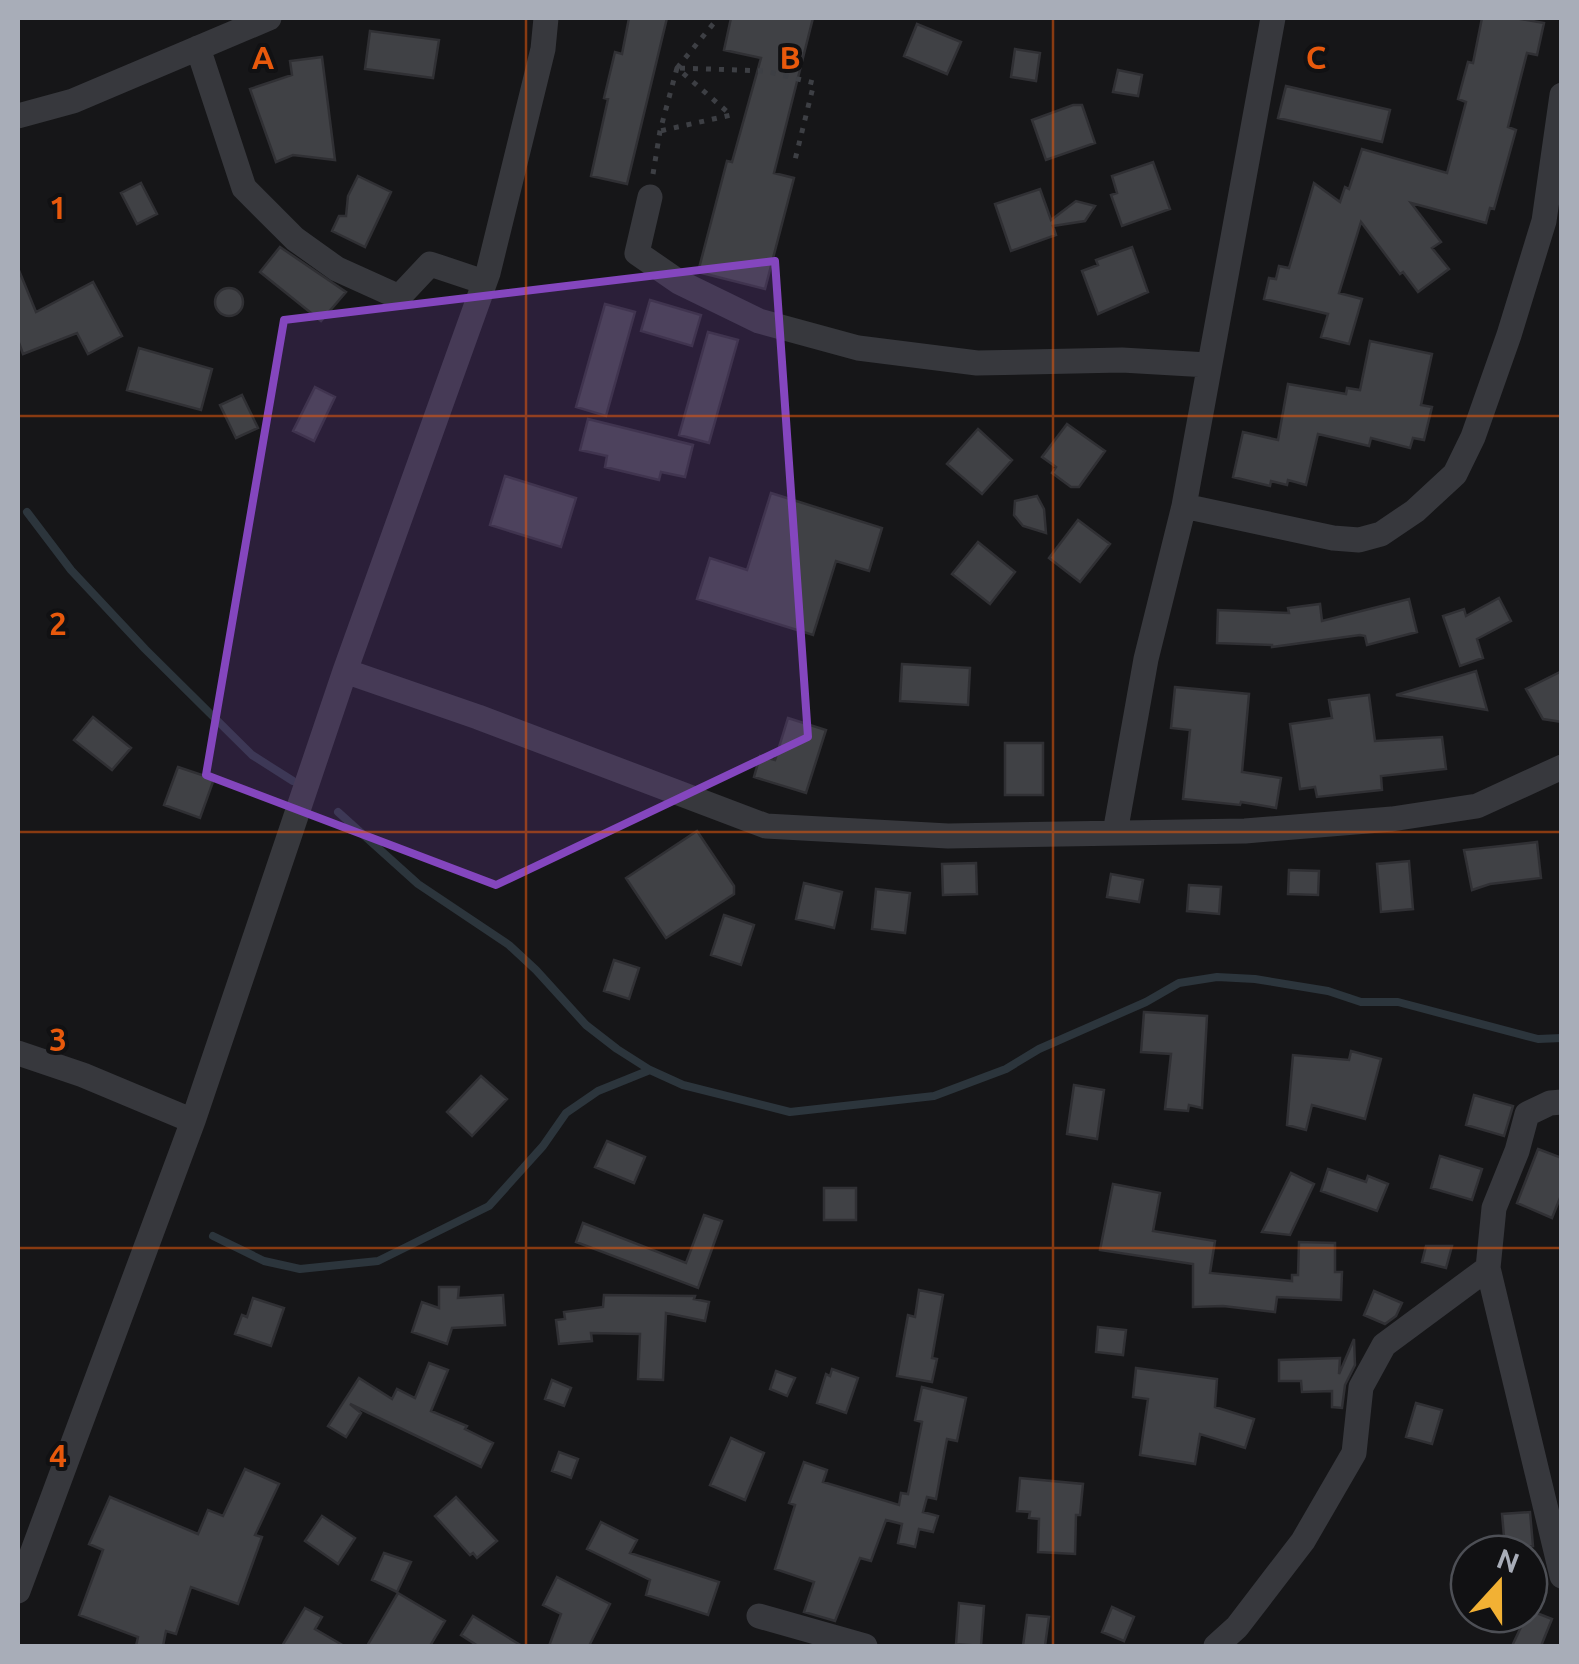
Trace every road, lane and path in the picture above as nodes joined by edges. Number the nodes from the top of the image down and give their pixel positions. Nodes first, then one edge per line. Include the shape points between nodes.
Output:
1 (269, 18) edge
2 (546, 18) edge
3 (718, 18) edge
4 (1273, 18) edge
5 (198, 48) junction
6 (677, 68) junction
7 (1562, 95) edge
8 (18, 116) edge
9 (660, 130) junction
10 (795, 160) dead end
11 (650, 197) joint
12 (484, 282) junction
13 (1208, 364) junction
14 (1184, 506) junction
15 (345, 671) junction
16 (1562, 767) edge
17 (1114, 833) junction
18 (18, 1053) edge
19 (1562, 1102) edge
20 (193, 1121) junction
21 (1488, 1268) junction
22 (1562, 1576) edge
23 (18, 1590) edge
24 (759, 1616) dead end
25 (865, 1646) edge
26 (1216, 1646) edge

1 - 5 street
2 - 12 street
3 - 6 path
4 - 13 street
5 - 8 street via 72,101
5 - 12 street via 244,188 295,239 337,269 399,297 430,264
6 - 9 path
6 - 9 path via 732,115
6 - 10 path via 764,71 814,83
7 - 14 street via 1544,221 1455,474 1415,511 1359,540
9 - 11 path
11 - 13 street via 637,254 760,321 858,348 977,363
12 - 15 street
13 - 14 street
14 - 17 street via 1146,659
15 - 17 street via 766,826 948,836
15 - 20 street
16 - 17 street via 1477,806 1392,820
18 - 20 street
19 - 21 street via 1527,1114 1494,1208
20 - 23 street
21 - 22 street
21 - 26 street via 1384,1345 1360,1388 1354,1453 1303,1541
24 - 25 street

